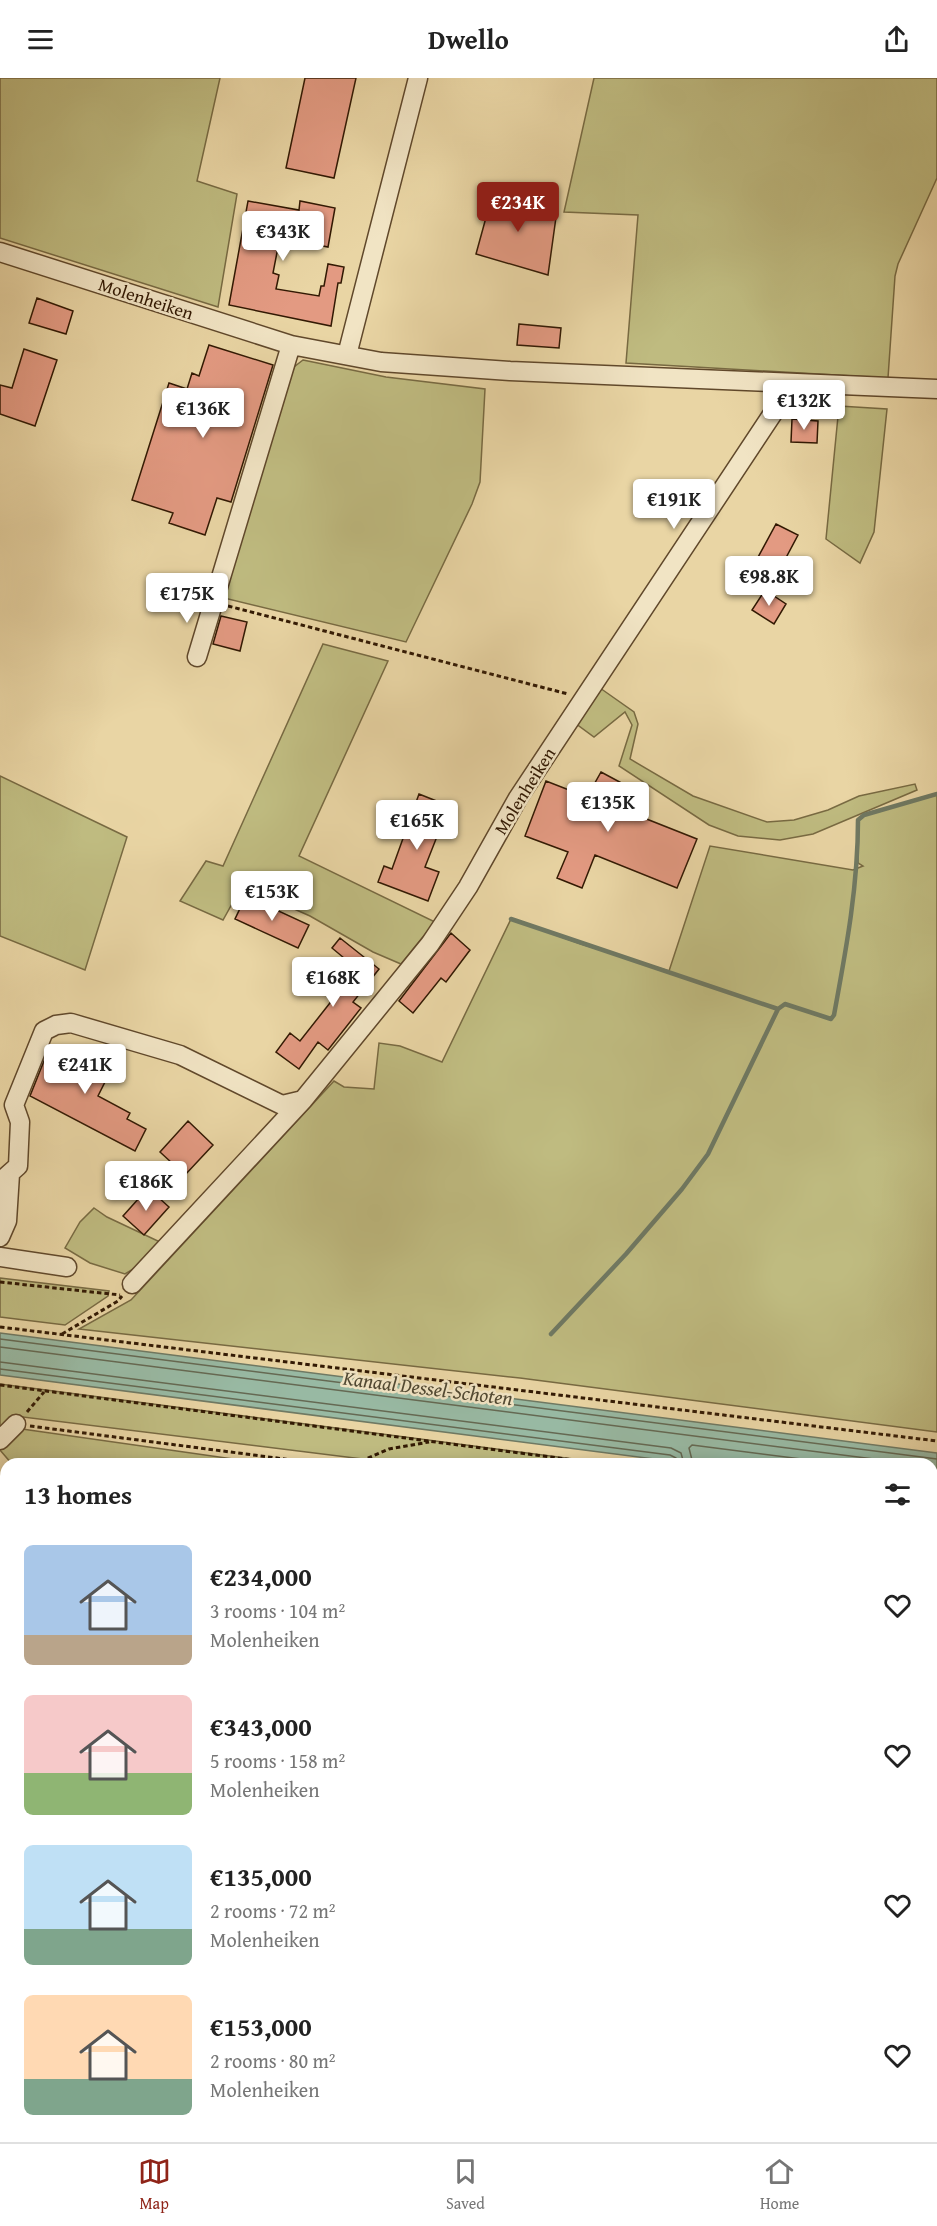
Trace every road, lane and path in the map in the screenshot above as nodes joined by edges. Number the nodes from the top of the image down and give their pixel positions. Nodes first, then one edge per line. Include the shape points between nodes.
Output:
1 (418, 78) edge
2 (0, 252) edge
3 (291, 345) junction
4 (347, 355) junction
5 (793, 383) junction
6 (937, 389) edge
7 (212, 602) junction
8 (197, 657) dead end
9 (585, 698) junction
10 (303, 1100) junction
11 (5, 1178) edge
12 (0, 1237) edge
13 (0, 1257) edge
14 (67, 1267) dead end
15 (0, 1282) edge
16 (127, 1290) junction
17 (0, 1327) edge
18 (60, 1335) junction
19 (0, 1385) edge
20 (45, 1391) junction
21 (16, 1424) junction
22 (0, 1440) edge
23 (937, 1441) edge
24 (434, 1442) junction
25 (277, 1458) edge
26 (368, 1458) edge
27 (558, 1458) edge

1 - 4 street
2 - 3 street, Molenheiken
3 - 4 street, Molenheiken
3 - 7 street
4 - 5 street, Molenheiken via 432,367
5 - 6 street, Molenheiken
5 - 9 street, Molenheiken
7 - 8 street
7 - 9 path
9 - 10 street, Molenheiken via 518,798 450,916
10 - 11 street via 282,1106 180,1055 71,1023 56,1025 44,1031 14,1105 20,1122 18,1166
10 - 16 street, Molenheiken
11 - 12 street via 7,1221
13 - 14 street
15 - 16 path
16 - 18 path via 118,1301
17 - 18 path
18 - 23 path
19 - 20 path
20 - 21 path
20 - 24 path
21 - 22 street
21 - 25 path
24 - 26 path via 389,1449
24 - 27 path

